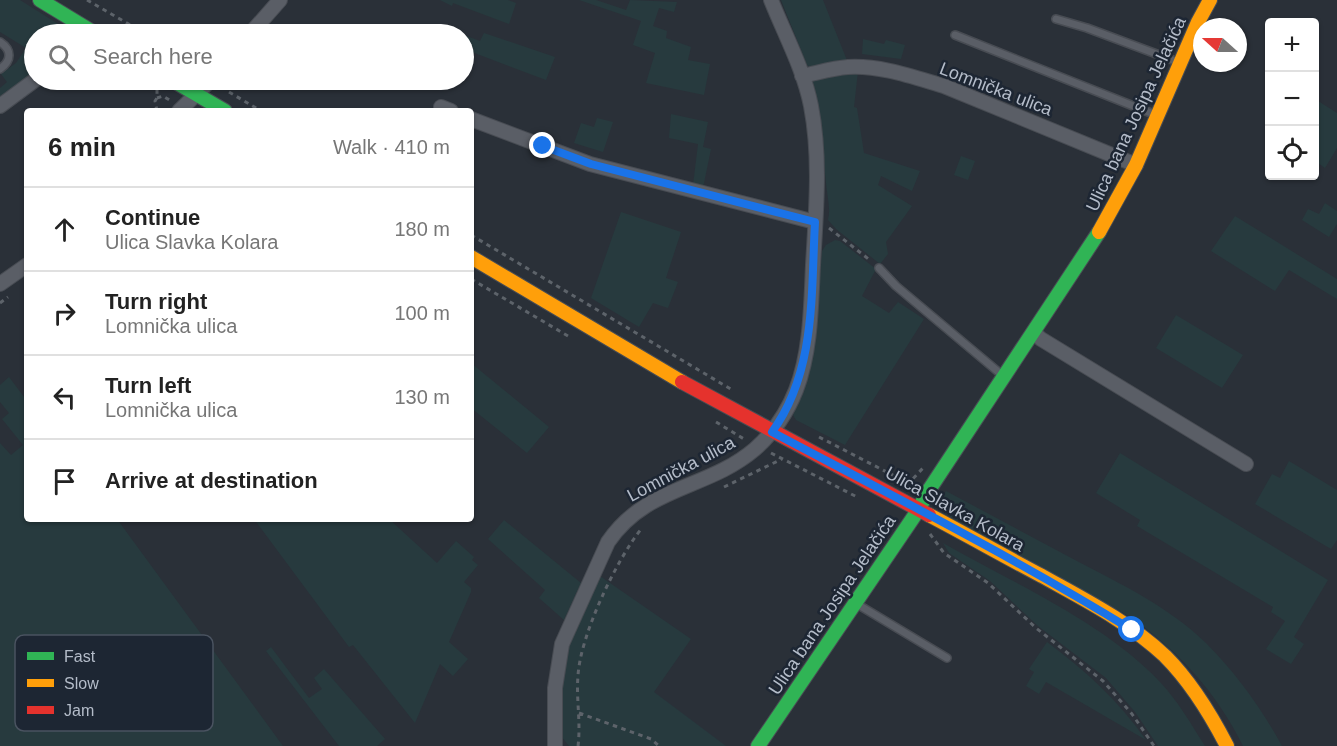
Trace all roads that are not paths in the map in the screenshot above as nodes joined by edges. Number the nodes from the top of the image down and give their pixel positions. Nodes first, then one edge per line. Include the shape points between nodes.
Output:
1 (40, 0) edge
2 (280, 0) edge
3 (771, 0) edge
4 (1202, 0) edge
5 (1210, 0) edge
6 (1199, 18) edge
7 (1200, 18) edge
8 (1056, 19) dead end
9 (78, 24) edge
10 (259, 24) edge
11 (955, 34) dead end
12 (1193, 34) edge
13 (0, 42) edge
14 (1181, 63) junction
15 (0, 69) edge
16 (802, 76) junction
17 (24, 88) edge
18 (188, 90) edge
19 (200, 90) edge
20 (195, 94) junction
21 (0, 106) edge
22 (182, 108) edge
23 (220, 108) edge
24 (1158, 116) junction
25 (474, 120) edge
26 (1136, 165) junction
27 (815, 220) junction
28 (474, 259) edge
29 (24, 267) edge
30 (879, 268) road end
31 (0, 284) edge
32 (1034, 333) junction
33 (1004, 376) junction
34 (772, 432) junction
35 (1246, 464) dead end
36 (919, 509) junction
37 (856, 603) junction
38 (947, 658) dead end
39 (555, 746) edge
40 (758, 746) edge
41 (1227, 746) edge

1 - 9 main road
2 - 10 street
3 - 16 street, Lomnička ulica
4 - 6 street
5 - 7 main road, Ulica bana Josipa Jelačića
8 - 14 lane
11 - 24 lane
12 - 14 main road, Ulica bana Josipa Jelačića
13 - 15 lane via 9,52 7,63
14 - 24 main road, Ulica bana Josipa Jelačića
16 - 26 street, Lomnička ulica via 845,67 894,72 971,97
16 - 27 street, Lomnička ulica via 814,125
17 - 21 street
18 - 20 main road
19 - 20 street
20 - 22 street
20 - 23 main road
24 - 26 main road, Ulica bana Josipa Jelačića
25 - 27 street via 591,164
26 - 32 main road, Ulica bana Josipa Jelačića via 1107,220
27 - 34 street, Lomnička ulica via 810,317 802,369 790,403
28 - 34 main road, Ulica Slavka Kolara
29 - 31 street
30 - 33 lane
32 - 33 main road, Ulica bana Josipa Jelačića
32 - 35 street
33 - 36 main road, Ulica bana Josipa Jelačića
34 - 36 main road, Ulica Slavka Kolara
34 - 39 street, Lomnička ulica via 737,462 646,504 616,530 601,554 562,644 555,688
36 - 37 main road, Ulica bana Josipa Jelačića
36 - 41 main road, Ulica Slavka Kolara via 1099,609 1154,646 1195,691
37 - 38 lane
37 - 40 main road, Ulica bana Josipa Jelačića

